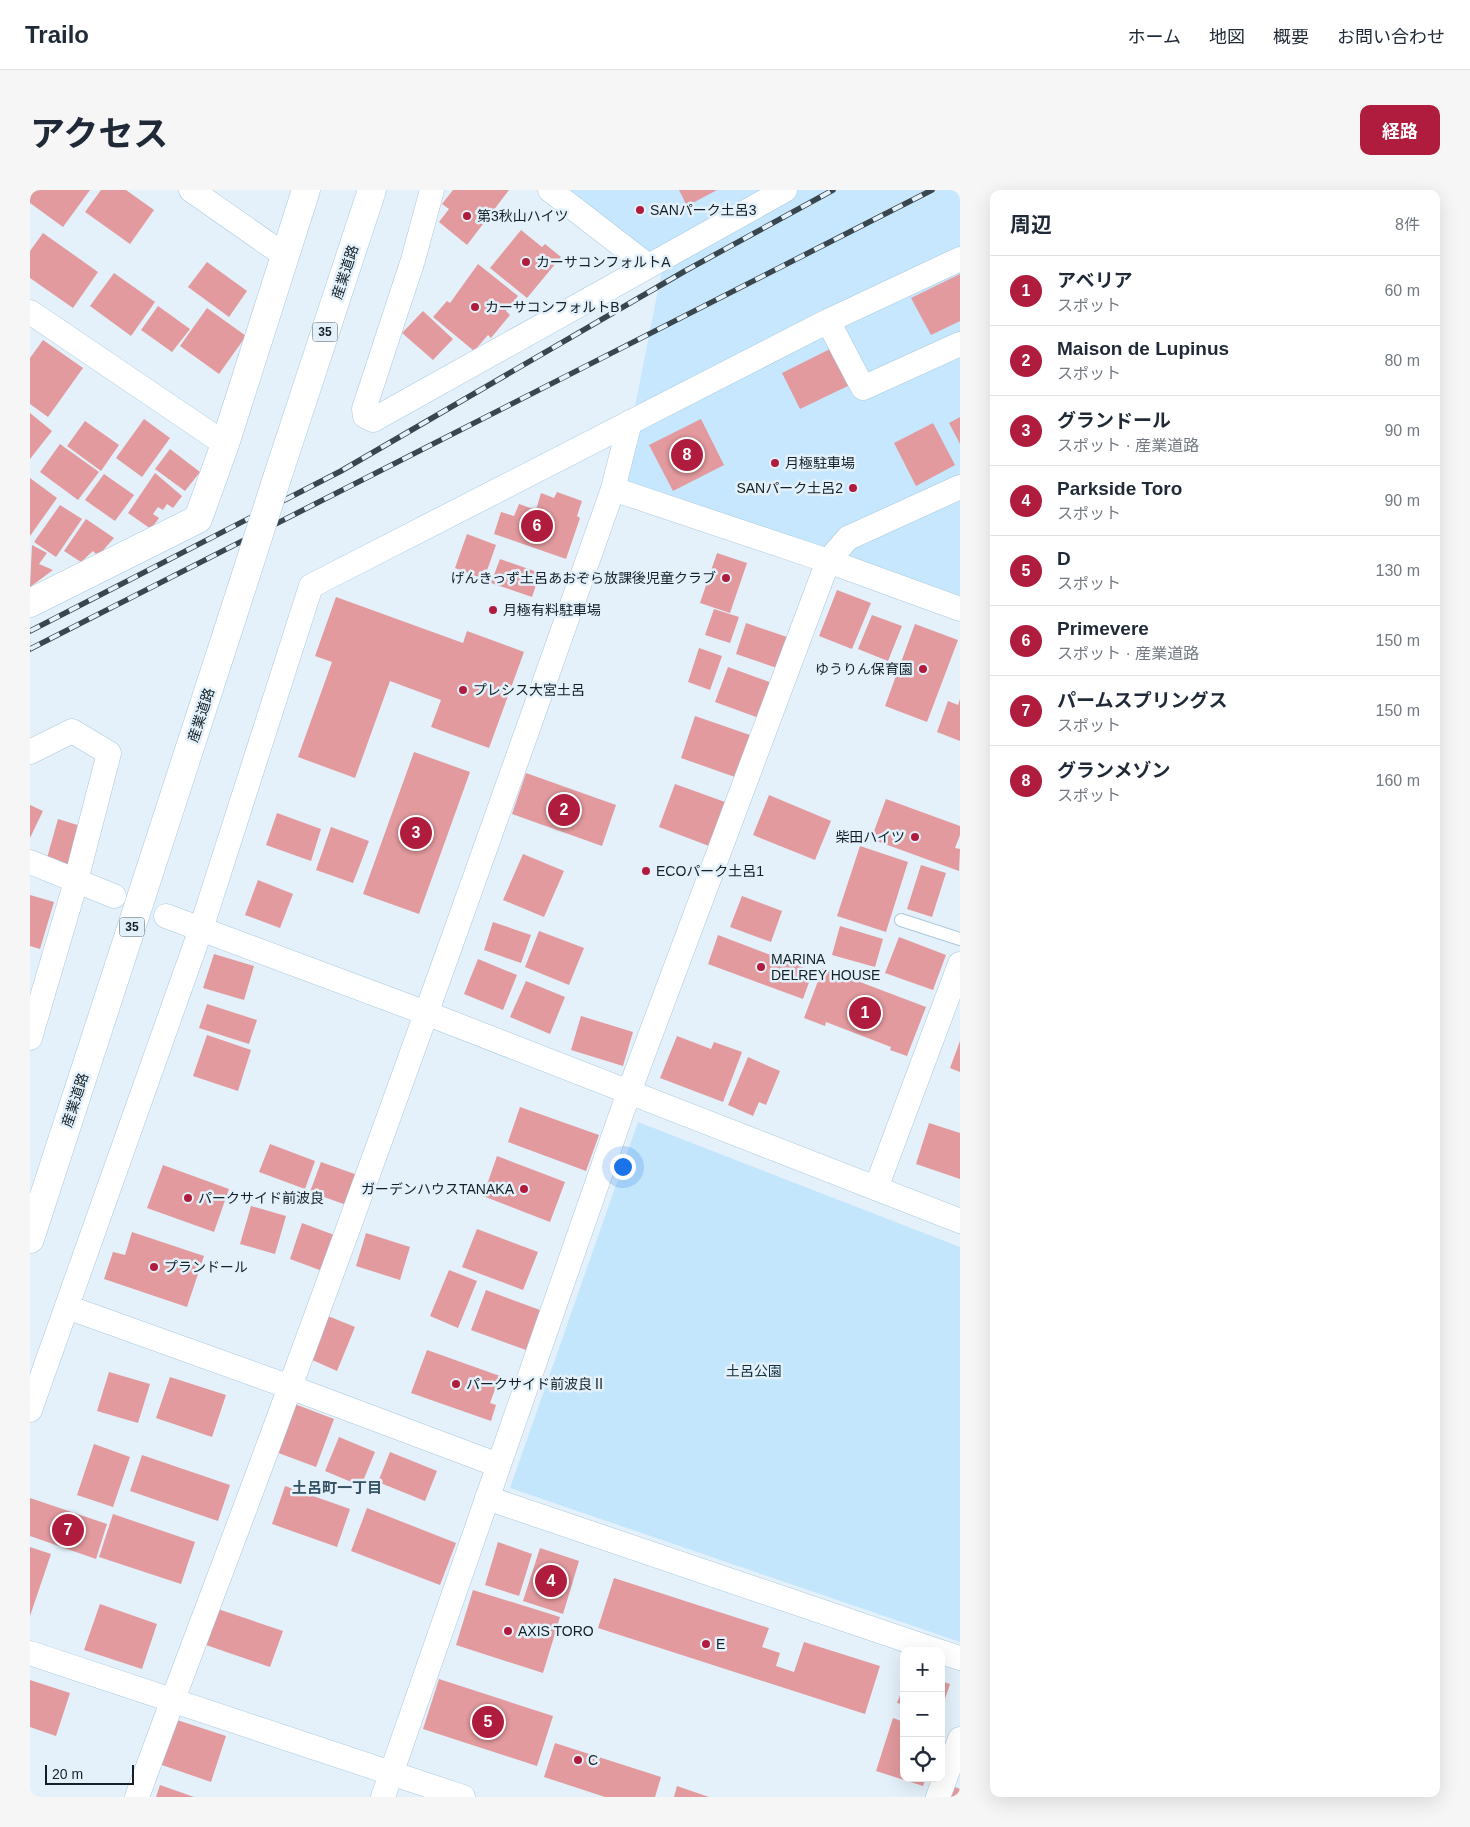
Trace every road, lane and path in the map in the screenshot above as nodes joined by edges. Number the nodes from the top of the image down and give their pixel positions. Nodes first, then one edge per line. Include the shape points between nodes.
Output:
1 (191, 190) edge
2 (306, 190) edge
3 (372, 190) edge
4 (432, 190) edge
5 (550, 190) edge
6 (785, 190) edge
7 (284, 255) junction
8 (960, 258) edge
9 (647, 265) junction
10 (30, 312) edge
11 (828, 322) junction
12 (960, 344) edge
13 (630, 422) junction
14 (224, 444) junction
15 (960, 486) edge
16 (613, 490) junction
17 (828, 561) junction
18 (30, 603) edge
19 (960, 609) edge
20 (30, 752) edge
21 (30, 862) edge
22 (75, 882) junction
23 (114, 896) dead end
24 (166, 916) dead end
25 (901, 920) dead end
26 (201, 929) junction
27 (960, 939) edge
28 (960, 964) edge
29 (426, 1012) junction
30 (30, 1038) edge
31 (629, 1092) junction
32 (876, 1188) junction
33 (960, 1222) edge
34 (30, 1239) edge
35 (67, 1307) junction
36 (290, 1387) junction
37 (30, 1410) edge
38 (498, 1465) junction
39 (487, 1498) junction
40 (926, 1647) edge
41 (30, 1653) edge
42 (945, 1653) edge
43 (960, 1658) edge
44 (172, 1701) junction
45 (960, 1739) edge
46 (392, 1773) junction
47 (137, 1797) edge
48 (383, 1797) edge
49 (463, 1797) edge
50 (938, 1797) edge

1 - 7 street
2 - 7 main road
3 - 34 main road, 産業道路 / 35, bridge
4 - 9 street via 413,260 364,409 366,416 373,420
5 - 9 street
6 - 9 street
7 - 14 main road
8 - 11 street
10 - 14 street
11 - 12 street via 863,388
11 - 13 street
13 - 16 street
13 - 26 street via 311,586
14 - 18 main road via 198,519
15 - 17 street via 848,538
16 - 17 street
16 - 29 street
17 - 19 street
17 - 31 street
20 - 22 street via 72,731 109,753
21 - 22 street
22 - 23 street
22 - 30 street
24 - 26 street
25 - 27 lane
26 - 29 street
26 - 35 street
28 - 32 street
29 - 31 street
29 - 36 street
31 - 32 street
31 - 38 street
32 - 33 street
35 - 36 street
35 - 37 street
36 - 38 street
36 - 44 street
38 - 39 street
39 - 40 street
39 - 46 street
41 - 44 street
42 - 43 street
44 - 46 street
44 - 47 street
45 - 50 street
46 - 48 street
46 - 49 street

